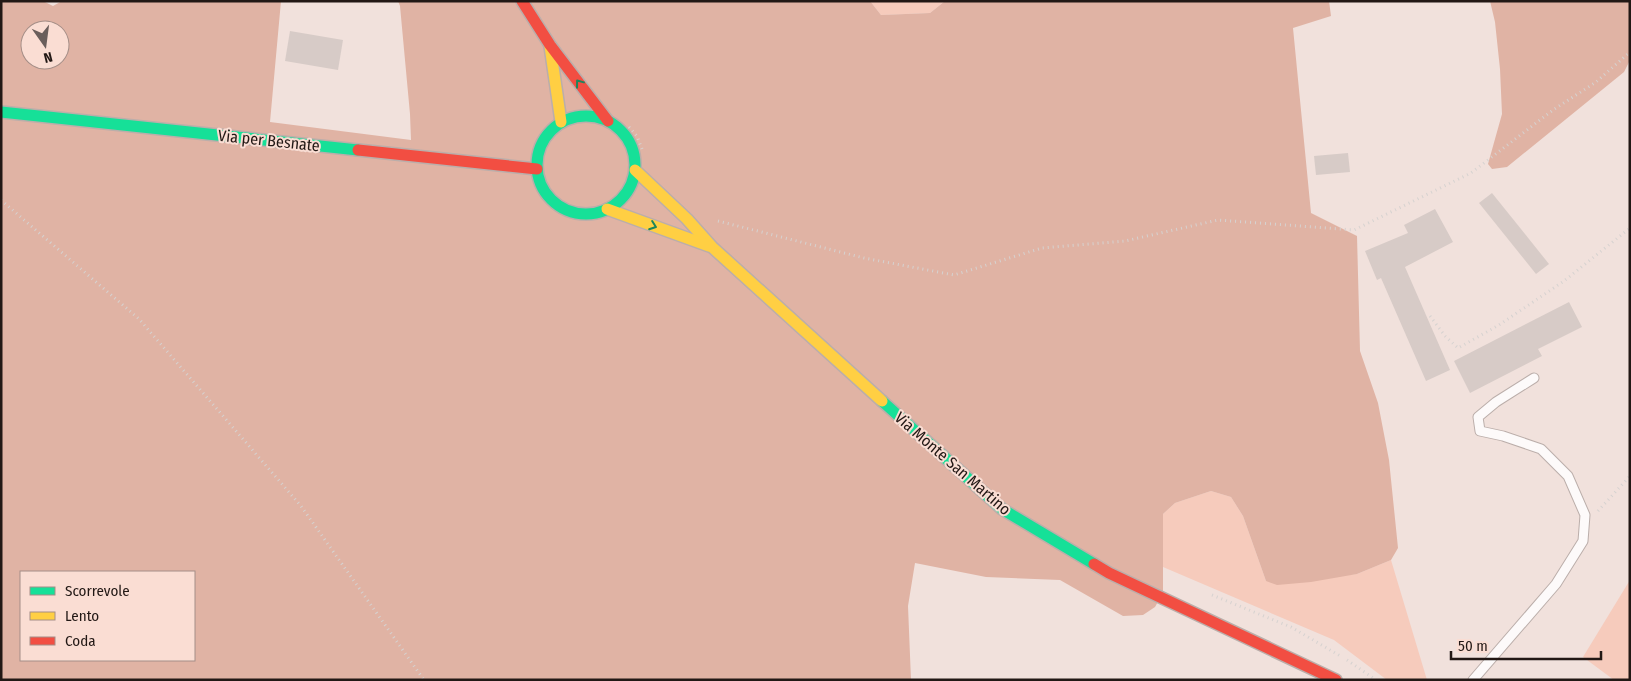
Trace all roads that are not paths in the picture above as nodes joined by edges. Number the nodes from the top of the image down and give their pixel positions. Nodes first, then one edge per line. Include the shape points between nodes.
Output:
1 (522, 1) edge
2 (550, 45) junction
3 (1, 112) edge
4 (608, 121) junction
5 (561, 122) junction
6 (536, 169) junction
7 (635, 170) junction
8 (607, 209) junction
9 (712, 247) junction
10 (1534, 378) dead end
11 (1336, 680) edge
12 (1473, 680) edge

1 - 2 street
4 -> 2 street
2 - 5 street
3 - 6 street, Via per Besnate
4 - 5 street via 593,116
4 - 7 street via 623,133 633,150
5 - 6 street via 547,134 539,151
6 - 8 street via 540,184 561,208 592,214
7 - 8 street via 626,193
7 - 9 street, Via Monte San Martino
8 -> 9 street, Via Monte San Martino
9 - 11 street, Via Monte San Martino via 1002,509 1109,574
10 - 12 lane via 1478,417 1480,431 1542,449 1568,476 1585,515 1583,541 1556,584

